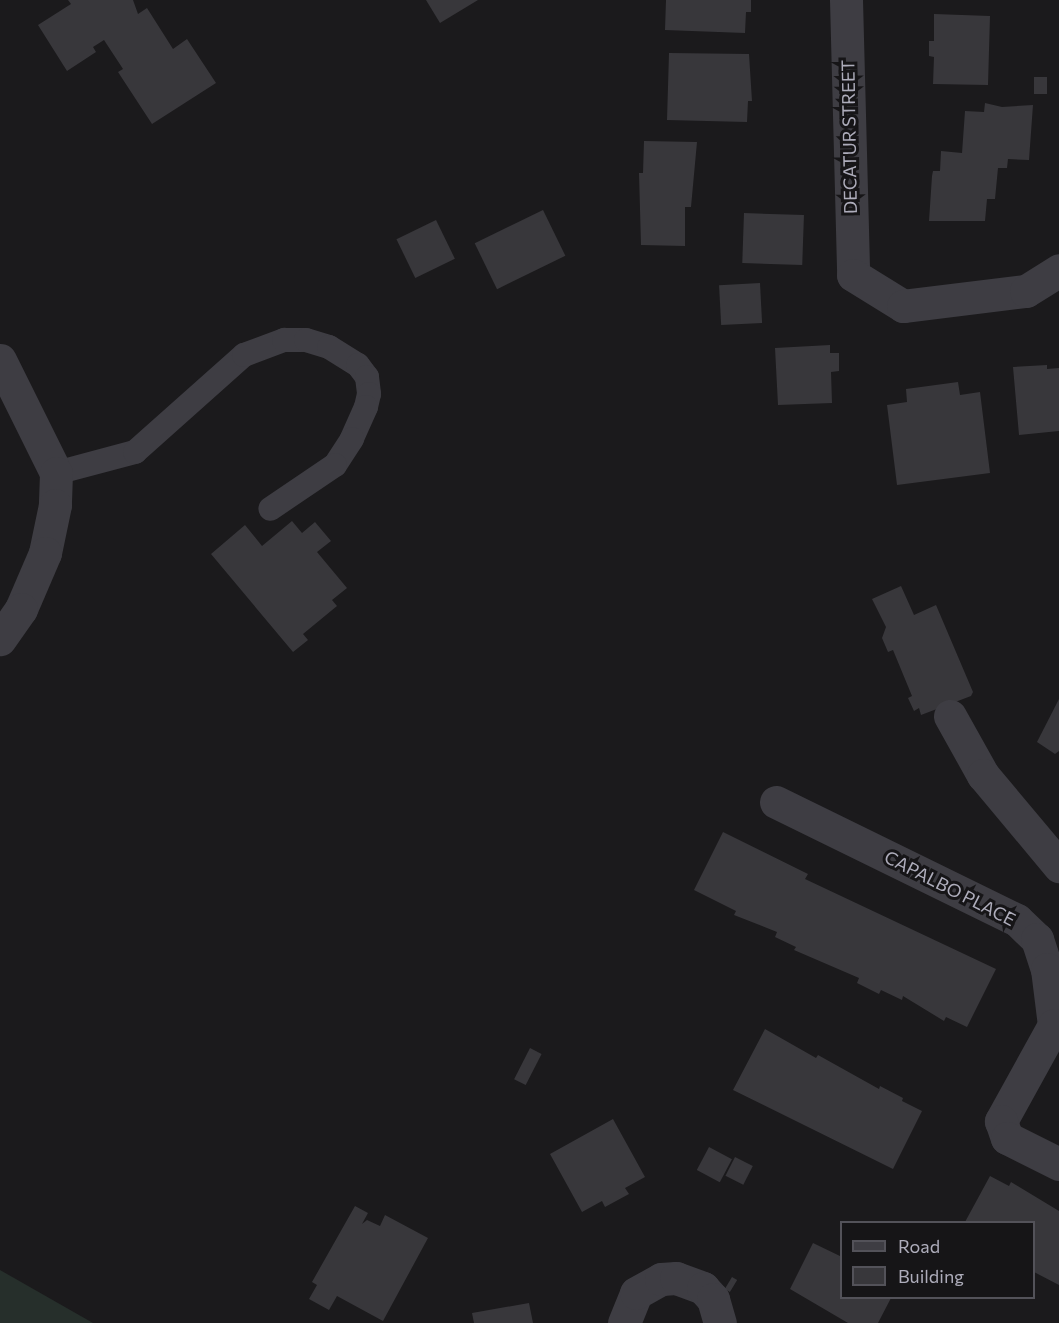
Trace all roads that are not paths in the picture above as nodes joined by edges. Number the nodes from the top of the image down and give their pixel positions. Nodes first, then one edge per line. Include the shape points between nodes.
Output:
1 (846, 0) edge
2 (1059, 270) edge
3 (0, 360) edge
4 (56, 474) junction
5 (270, 509) dead end
6 (0, 639) edge
7 (950, 716) dead end
8 (776, 802) dead end
9 (1059, 866) edge
10 (1059, 1164) edge
11 (624, 1323) edge
12 (720, 1323) edge

1 - 2 street, DECATUR STREET via 853,274 903,306 1026,291 1049,280
3 - 4 street
4 - 5 lane via 135,452 244,355 284,340 306,340 329,347 358,365 367,377 369,394 352,439 335,465
4 - 6 street via 55,505 45,553 21,609
7 - 9 street via 983,775
8 - 10 street, CAPALBO PLACE via 1017,920 1037,939 1047,969 1054,1025 1001,1121 1007,1138
11 - 12 street via 636,1293 661,1279 676,1278 703,1288 713,1299

